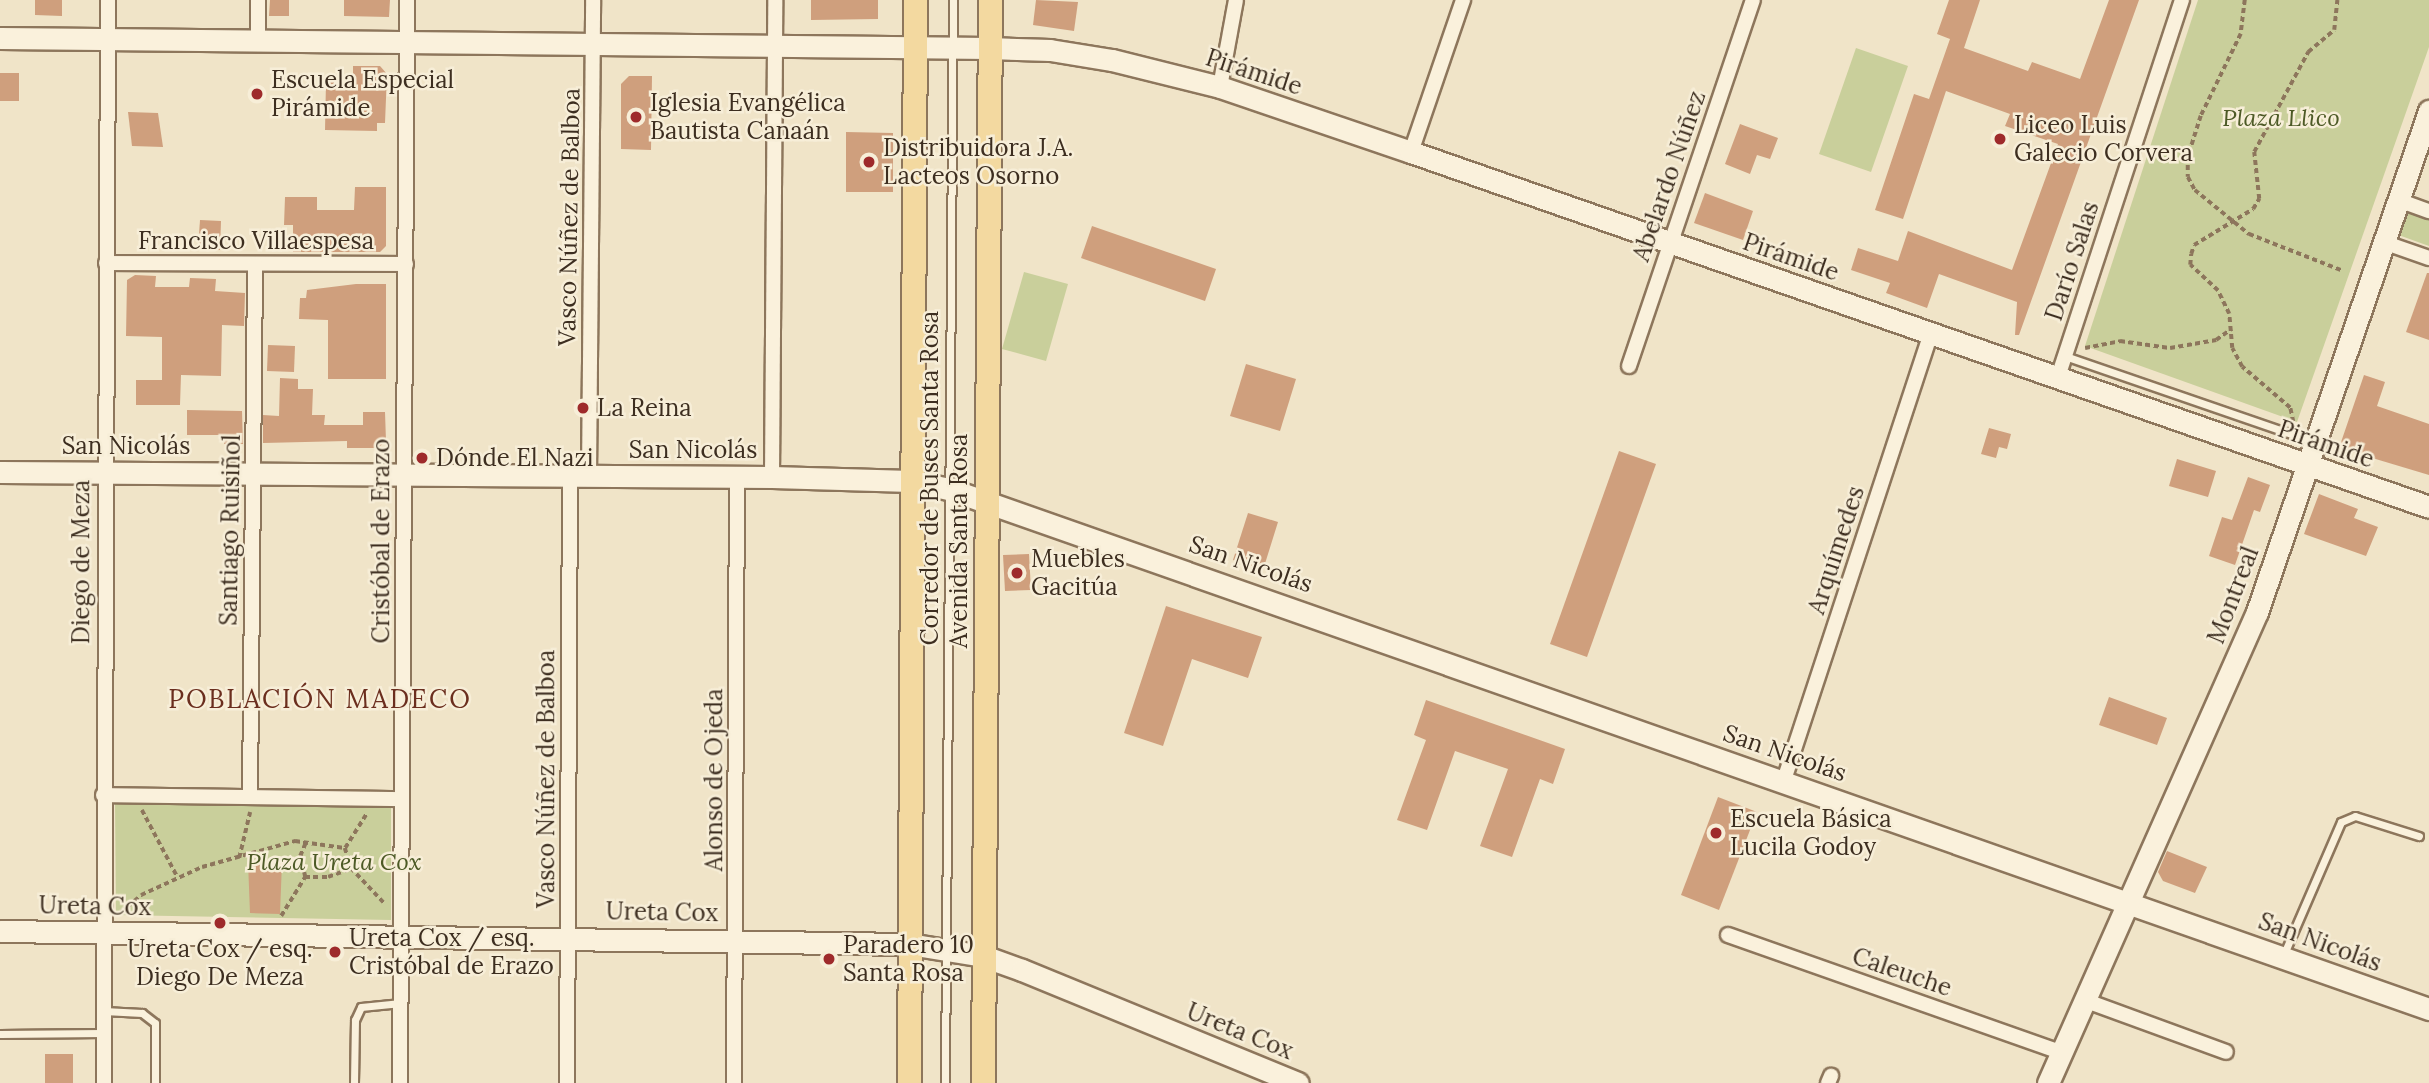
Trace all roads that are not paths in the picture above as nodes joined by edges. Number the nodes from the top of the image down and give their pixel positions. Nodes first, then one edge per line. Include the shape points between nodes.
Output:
1 (108, 0) edge
2 (258, 0) edge
3 (407, 0) edge
4 (593, 0) edge
5 (775, 0) edge
6 (915, 0) edge
7 (953, 0) edge
8 (989, 0) edge
9 (1236, 0) edge
10 (1463, 0) edge
11 (1753, 0) edge
12 (2182, 0) edge
13 (0, 38) edge
14 (108, 39) junction
15 (258, 41) junction
16 (407, 42) junction
17 (593, 44) junction
18 (775, 45) junction
19 (915, 46) junction
20 (952, 47) junction
21 (989, 48) junction
22 (1220, 87) junction
23 (2429, 111) edge
24 (1411, 152) junction
25 (2398, 201) junction
26 (2429, 211) edge
27 (2383, 242) junction
28 (1671, 243) junction
29 (2429, 258) edge
30 (106, 263) junction
31 (255, 264) junction
32 (405, 264) junction
33 (1931, 334) junction
34 (2071, 353) junction
35 (1629, 366) dead end
36 (2057, 377) junction
37 (2315, 442) junction
38 (2308, 465) junction
39 (0, 472) edge
40 (105, 473) junction
41 (254, 473) junction
42 (404, 474) junction
43 (580, 475) junction
44 (737, 477) junction
45 (772, 477) junction
46 (911, 481) junction
47 (949, 489) junction
48 (986, 499) junction
49 (2429, 507) edge
50 (1784, 780) junction
51 (103, 795) junction
52 (250, 797) junction
53 (402, 799) junction
54 (2419, 836) dead end
55 (2129, 901) junction
56 (0, 931) edge
57 (102, 932) junction
58 (401, 935) junction
59 (1728, 935) dead end
60 (568, 937) junction
61 (735, 939) junction
62 (909, 944) junction
63 (945, 949) junction
64 (983, 956) junction
65 (2282, 957) junction
66 (2084, 1000) junction
67 (401, 1003) junction
68 (2429, 1009) edge
69 (103, 1011) junction
70 (103, 1033) junction
71 (0, 1034) edge
72 (2061, 1052) junction
73 (2226, 1052) dead end
74 (104, 1083) edge
75 (155, 1083) edge
76 (354, 1083) edge
77 (400, 1083) edge
78 (567, 1083) edge
79 (734, 1083) edge
80 (909, 1083) edge
81 (945, 1083) edge
82 (983, 1083) edge
83 (1298, 1083) edge
84 (2048, 1083) edge

1 - 14 street, Diego de Meza
2 - 15 street
3 - 16 street, Cristóbal de Erazo
4 - 17 street, Vasco Núñez de Balboa
5 - 18 street
6 - 19 main road, Avenida Santa Rosa
7 - 20 lane, Corredor de Buses Santa Rosa
8 - 21 main road, Avenida Santa Rosa
9 - 22 street
10 - 24 street
11 - 28 street, Abelardo Núñez
12 - 34 street, Darío Salas
13 - 14 street, Pirámide
14 - 15 street, Pirámide
14 - 30 street, Diego de Meza
15 - 16 street, Pirámide
16 - 17 street, Pirámide
16 - 32 street, Cristóbal de Erazo
17 - 18 street, Pirámide
17 - 43 street, Vasco Núñez de Balboa
18 - 19 street, Pirámide
18 - 45 street
19 - 20 street, Pirámide
19 - 46 main road, Avenida Santa Rosa
20 - 21 street, Pirámide
20 - 47 lane, Corredor de Buses Santa Rosa
21 - 22 street, Pirámide via 1080,54
21 - 48 main road, Avenida Santa Rosa
22 - 24 street, Pirámide
23 - 25 street, Montreal
24 - 28 street, Pirámide
25 - 26 street
25 - 27 street, Montreal
27 - 29 street
27 - 37 street, Montreal
28 - 33 street, Pirámide
28 - 35 street, Abelardo Núñez
30 - 31 street, Francisco Villaespesa
30 - 40 street, Diego de Meza
31 - 32 street, Francisco Villaespesa
31 - 41 street, Santiago Ruisiñol
32 - 42 street, Cristóbal de Erazo
33 - 36 street, Pirámide
33 - 50 street, Arquímedes
34 - 36 street, Darío Salas
34 - 37 lane, Pirámide
36 - 38 street, Pirámide
37 - 38 street, Montreal
38 - 49 street, Pirámide
38 - 55 street, Montreal via 2246,640
39 - 40 street, San Nicolás
40 - 41 street, San Nicolás
40 - 51 street, Diego de Meza
41 - 42 street, San Nicolás
41 - 52 street, Santiago Ruisiñol
42 - 43 street, San Nicolás
42 - 53 street, Cristóbal de Erazo
43 - 44 street, San Nicolás
43 - 60 street, Vasco Núñez de Balboa
44 - 45 street, San Nicolás
44 - 61 street, Alonso de Ojeda
45 - 46 street, San Nicolás
46 - 47 street, San Nicolás
46 - 62 main road, Avenida Santa Rosa
47 - 48 street, San Nicolás
47 - 63 lane, Corredor de Buses Santa Rosa
48 - 50 street, San Nicolás
48 - 64 main road, Avenida Santa Rosa
50 - 55 street, San Nicolás
51 - 52 street
51 - 57 street, Diego de Meza
52 - 53 street
53 - 58 street, Cristóbal de Erazo
54 - 65 lane via 2355,816 2341,822
55 - 65 street, San Nicolás
55 - 66 street, Montreal
56 - 57 street, Ureta Cox
57 - 58 street, Ureta Cox
57 - 69 street, Diego de Meza
58 - 60 street, Ureta Cox
58 - 67 street, Cristóbal de Erazo
59 - 72 street, Caleuche
60 - 61 street, Ureta Cox
60 - 78 street, Vasco Núñez de Balboa
61 - 62 street, Ureta Cox
61 - 79 street, Alonso de Ojeda
62 - 63 street, Ureta Cox
62 - 80 main road, Avenida Santa Rosa
63 - 64 street, Ureta Cox
63 - 81 lane, Corredor de Buses Santa Rosa
64 - 82 main road, Avenida Santa Rosa
64 - 83 street, Ureta Cox
65 - 68 street, San Nicolás
66 - 72 street, Montreal
66 - 73 street
67 - 76 lane via 361,1007 355,1020
67 - 77 street, Cristóbal de Erazo
69 - 70 street, Diego de Meza
69 - 75 lane via 142,1013 155,1023
70 - 71 lane
70 - 74 street, Diego de Meza
72 - 84 street, Montreal

